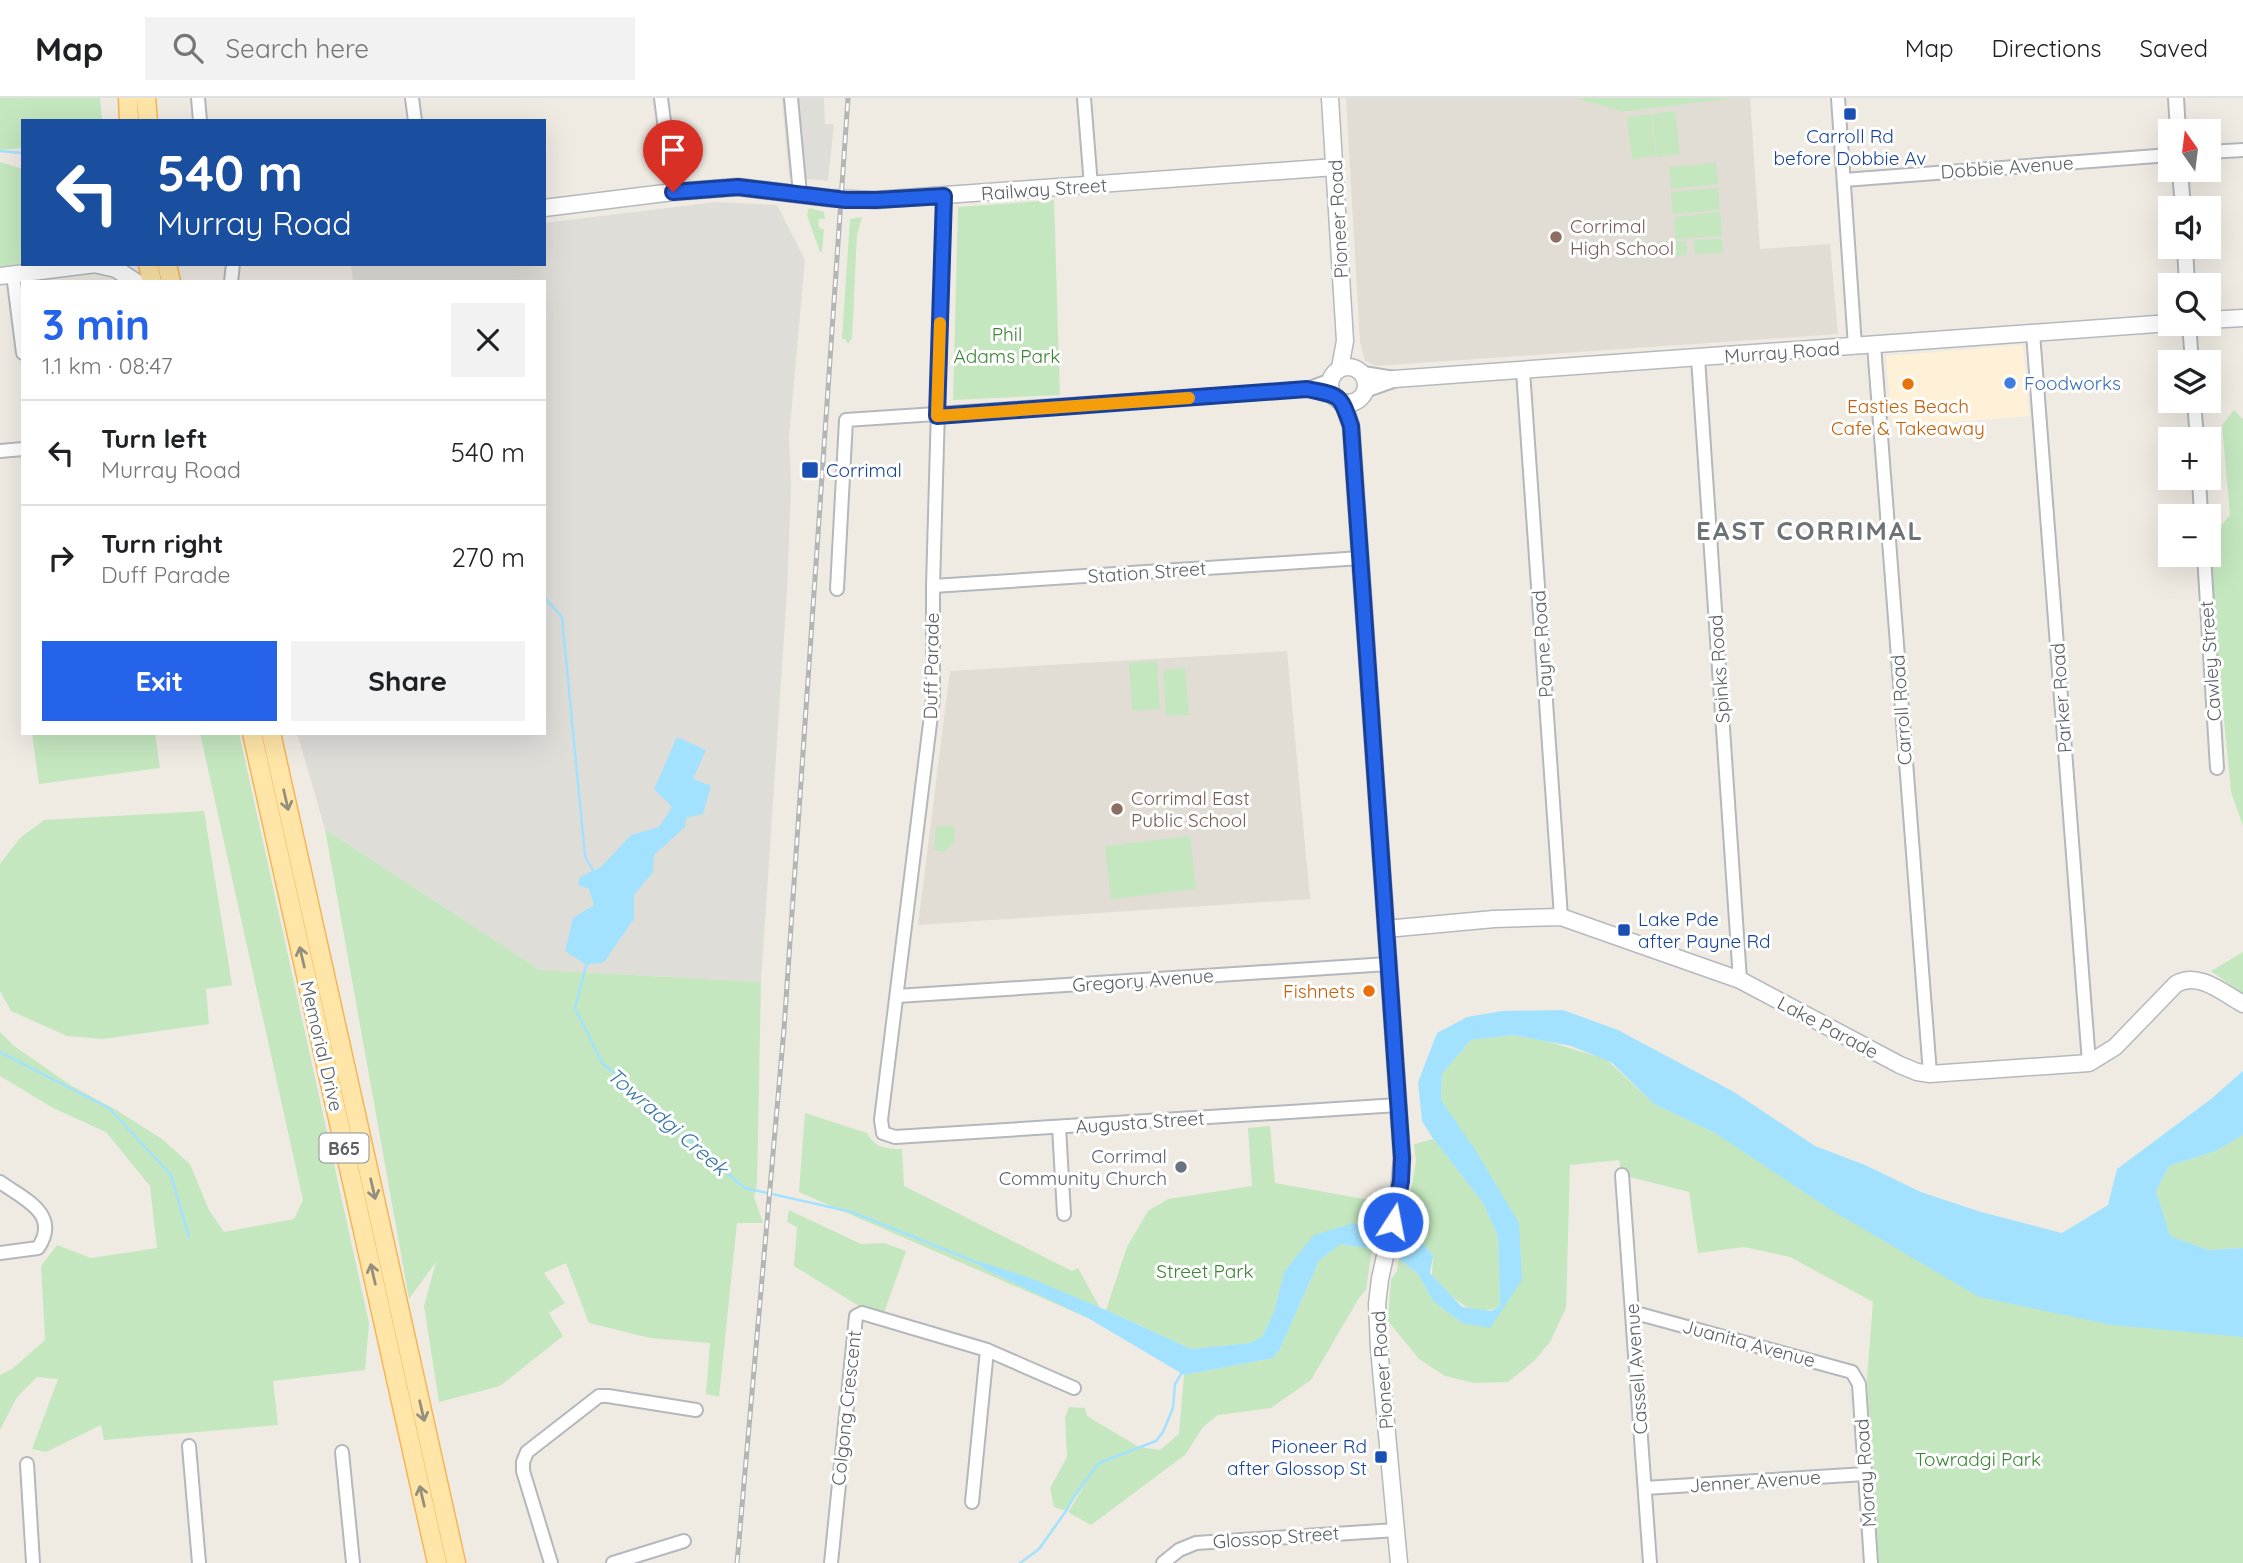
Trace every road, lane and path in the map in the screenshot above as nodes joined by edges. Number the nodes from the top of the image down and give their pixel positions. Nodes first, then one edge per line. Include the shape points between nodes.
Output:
1 (128, 98) edge
2 (146, 98) edge
3 (198, 98) edge
4 (412, 98) edge
5 (661, 98) edge
6 (791, 98) edge
7 (1084, 98) edge
8 (1330, 98) edge
9 (1838, 98) edge
10 (2176, 98) edge
11 (129, 119) edge
12 (148, 119) edge
13 (200, 119) edge
14 (415, 119) edge
15 (2177, 119) edge
16 (2243, 150) edge
17 (2221, 151) edge
18 (2158, 156) edge
19 (1335, 167) junction
20 (1844, 180) junction
21 (1091, 186) junction
22 (673, 192) junction
23 (800, 194) junction
24 (944, 196) junction
25 (546, 208) edge
26 (79, 266) edge
27 (103, 266) edge
28 (7, 275) edge
29 (133, 280) edge
30 (2243, 318) edge
31 (2221, 319) edge
32 (2158, 324) edge
33 (2033, 333) junction
34 (21, 343) edge
35 (1874, 345) junction
36 (1855, 346) junction
37 (1698, 358) junction
38 (1523, 371) junction
39 (1394, 380) joint
40 (1349, 385) junction
41 (937, 416) junction
42 (21, 449) edge
43 (0, 451) edge
44 (1361, 558) junction
45 (2205, 567) edge
46 (933, 586) junction
47 (837, 589) dead end
48 (252, 735) edge
49 (271, 735) edge
50 (2217, 768) dead end
51 (1561, 917) junction
52 (1386, 929) junction
53 (1388, 964) junction
54 (1740, 980) junction
55 (897, 996) junction
56 (2243, 1004) edge
57 (2089, 1063) junction
58 (1930, 1074) junction
59 (1398, 1105) junction
60 (1059, 1127) junction
61 (883, 1133) joint
62 (1622, 1175) dead end
63 (0, 1182) edge
64 (1064, 1214) dead end
65 (0, 1253) edge
66 (1632, 1312) junction
67 (987, 1350) junction
68 (1859, 1384) joint
69 (1074, 1388) dead end
70 (696, 1409) dead end
71 (188, 1446) dead end
72 (342, 1451) dead end
73 (27, 1464) dead end
74 (1865, 1474) junction
75 (1645, 1488) junction
76 (972, 1502) dead end
77 (1396, 1530) junction
78 (684, 1541) dead end
79 (33, 1563) edge
80 (199, 1563) edge
81 (353, 1563) edge
82 (437, 1563) edge
83 (456, 1563) edge
84 (551, 1563) edge
85 (612, 1563) edge
86 (831, 1563) edge
87 (1163, 1563) edge
88 (1399, 1563) edge
89 (1650, 1563) edge
90 (1871, 1563) edge

1 - 11 main road
2 - 12 main road
3 - 13 street
4 - 14 street
5 - 22 street
6 - 23 street
7 - 21 street
8 - 19 main road, Pioneer Road
9 - 20 street
10 - 15 street
16 - 17 street
18 - 20 street, Dobbie Avenue
19 - 21 main road, Railway Street
19 - 40 main road, Pioneer Road
20 - 36 street
21 - 24 main road, Railway Street
22 - 23 main road, Railway Street via 738,187
22 - 25 main road, Railway Street
23 - 24 main road, Railway Street via 864,200
24 - 41 street, Duff Parade
26 - 28 main road
27 - 29 main road
28 - 34 street
30 - 31 main road
32 - 33 main road, Murray Road
33 - 35 main road, Murray Road
33 - 57 street, Parker Road
35 - 36 main road, Murray Road
35 - 58 street, Carroll Road
36 - 37 main road, Murray Road
37 - 38 main road, Murray Road
37 - 54 street, Spinks Road
38 - 39 main road, Murray Road
38 - 51 street, Payne Road
39 - 40 street, Murray Road
40 - 41 street, Murray Road
40 - 44 main road, Pioneer Road
41 - 46 street, Duff Parade
41 - 47 street, Murray Road via 846,420
42 - 43 street
44 - 46 street, Station Street
44 - 52 main road, Pioneer Road
45 - 50 street, Cawley Street
46 - 55 street, Duff Parade via 933,699
82 -> 48 main road, Memorial Drive / B65
49 -> 83 main road, Memorial Drive / B65
51 - 52 main road, Lake Parade
51 - 54 main road, Lake Parade
52 - 53 main road, Pioneer Road
53 - 55 street, Gregory Avenue
53 - 59 main road, Pioneer Road
54 - 58 main road, Lake Parade via 1900,1065
55 - 61 street, Duff Parade
56 - 57 main road, Lake Parade via 2202,981 2184,980 2115,1047
57 - 58 main road, Lake Parade
59 - 60 street, Augusta Street
59 - 77 main road, Pioneer Road via 1402,1170 1378,1291 1377,1319
60 - 61 street, Augusta Street via 895,1138
60 - 64 street
62 - 66 street, Cassell Avenue
63 - 65 street via 39,1210 46,1223 46,1236 38,1248
66 - 68 street, Juanita Avenue via 1846,1368
66 - 75 street, Cassell Avenue
67 - 69 street, Colgong Crescent
67 - 76 street
67 - 86 street, Colgong Crescent via 862,1313 856,1316
68 - 74 street, Moray Road
70 - 84 street via 599,1396 527,1452 523,1471
71 - 80 street
72 - 81 street
73 - 79 street
74 - 75 street, Jenner Avenue
74 - 90 street, Moray Road
75 - 89 street, Cassell Avenue
77 - 87 street, Glossop Street via 1196,1543
77 - 88 main road, Pioneer Road
78 - 85 street

